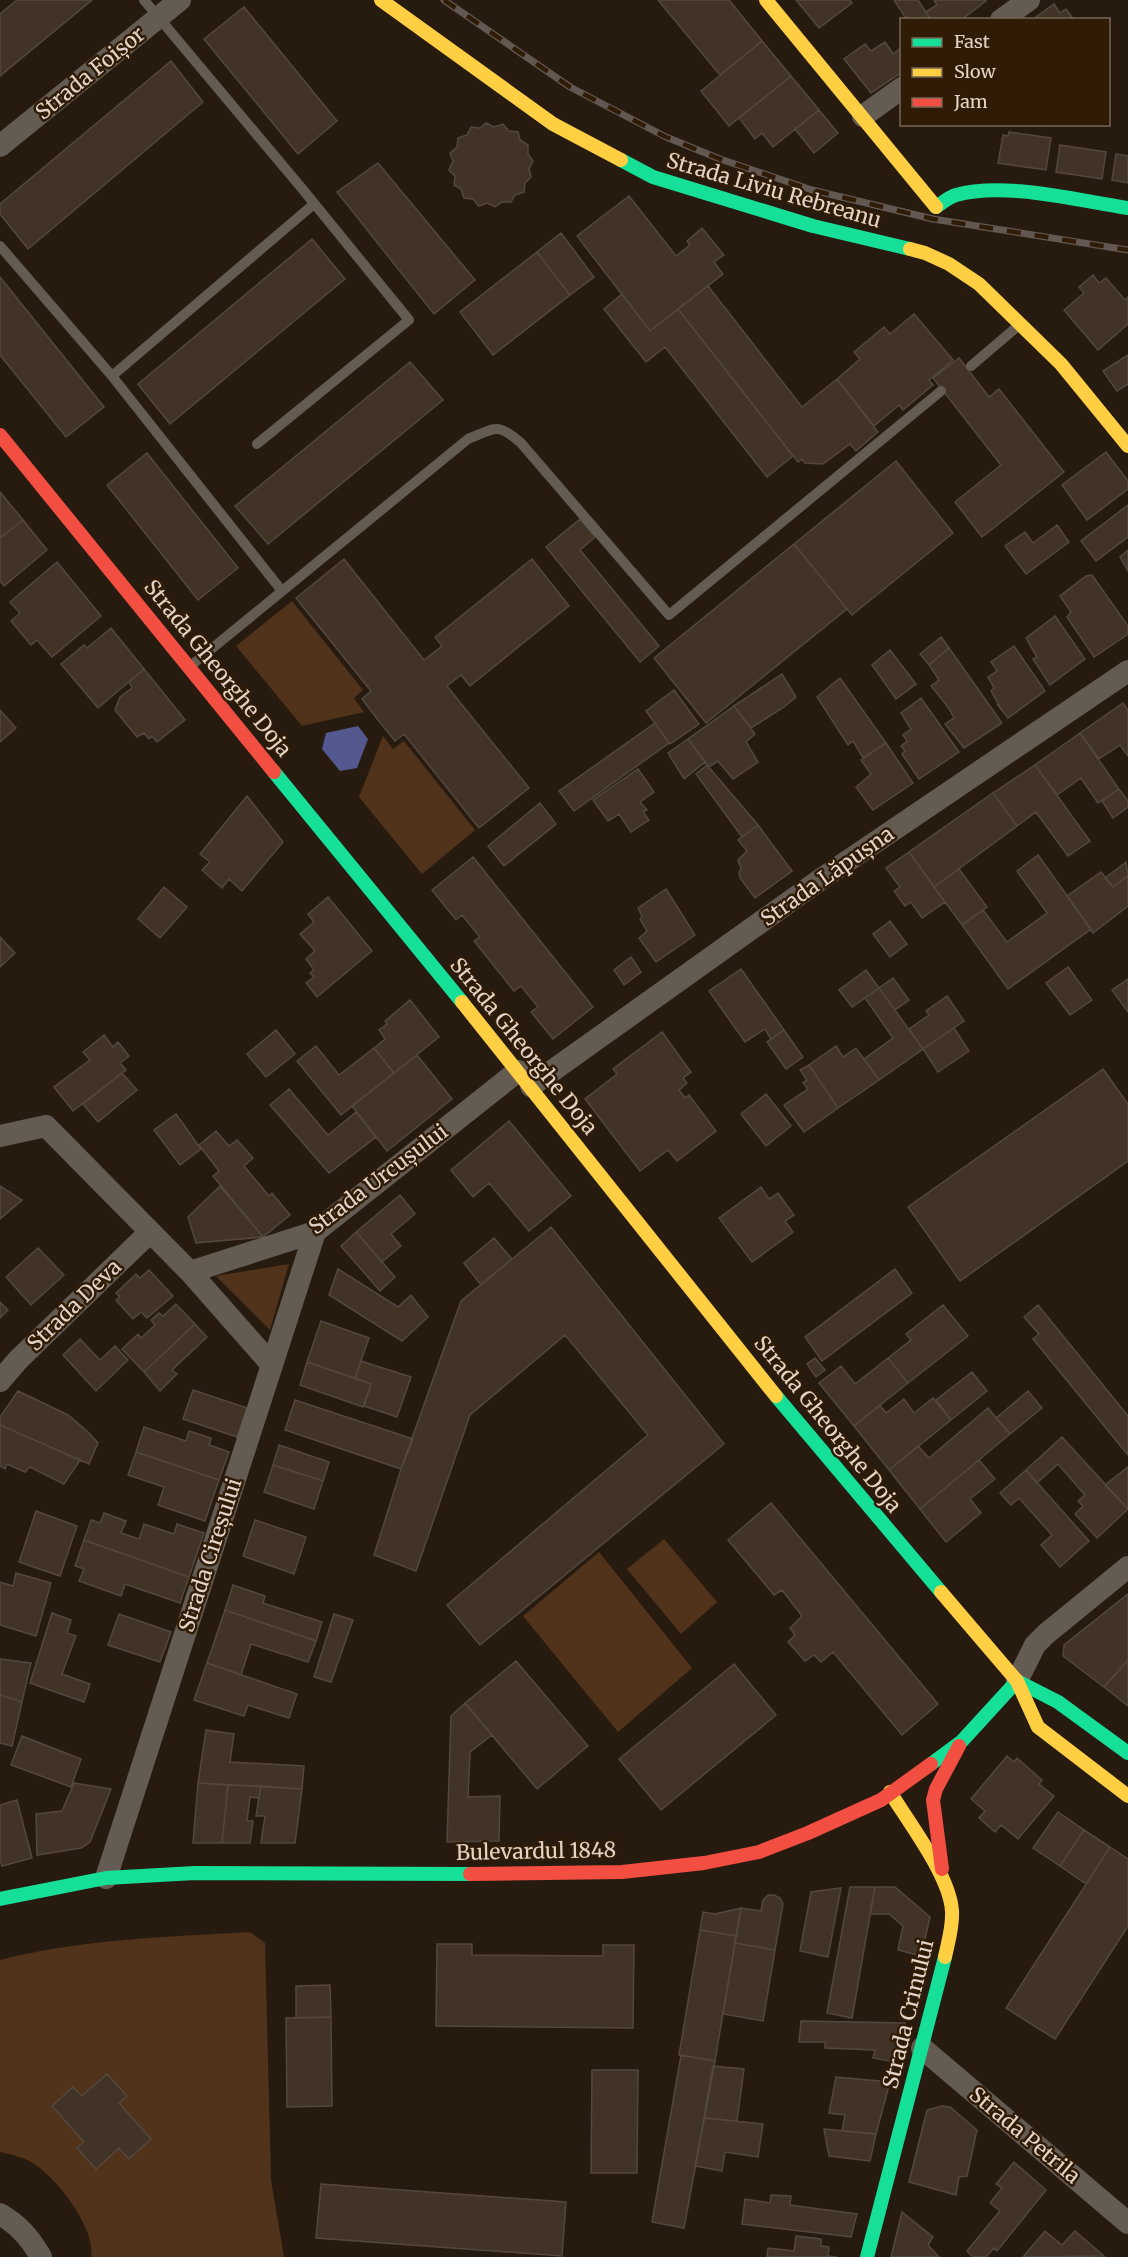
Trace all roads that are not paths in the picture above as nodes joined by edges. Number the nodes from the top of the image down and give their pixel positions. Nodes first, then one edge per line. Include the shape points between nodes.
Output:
1 (144, 0) edge
2 (180, 0) edge
3 (381, 0) edge
4 (766, 0) edge
5 (1029, 0) edge
6 (158, 18) junction
7 (1004, 18) edge
8 (900, 89) edge
9 (863, 116) junction
10 (0, 146) edge
11 (314, 204) junction
12 (1128, 208) edge
13 (0, 246) edge
14 (1020, 324) junction
15 (971, 366) dead end
16 (112, 376) junction
17 (941, 391) dead end
18 (0, 435) edge
19 (257, 444) dead end
20 (1128, 446) edge
21 (282, 591) junction
22 (190, 666) junction
23 (1128, 671) edge
24 (524, 1079) junction
25 (0, 1136) edge
26 (150, 1232) junction
27 (315, 1232) junction
28 (190, 1272) junction
29 (272, 1365) junction
30 (0, 1380) edge
31 (1128, 1567) edge
32 (1017, 1682) junction
33 (962, 1741) junction
34 (1128, 1753) edge
35 (890, 1792) junction
36 (1128, 1796) edge
37 (106, 1878) junction
38 (943, 1879) junction
39 (0, 1899) edge
40 (922, 2048) junction
41 (0, 2214) edge
42 (1128, 2223) edge
43 (41, 2257) edge
44 (867, 2257) edge

1 - 6 lane
2 - 6 street, Strada Foișor
3 - 14 street, Strada Liviu Rebreanu via 553,124 653,177 813,226 926,247 979,284
4 - 9 street
5 - 7 street
6 - 10 street, Strada Foișor
6 - 11 lane
8 - 9 street
9 - 12 street via 934,213 953,195 1009,191
11 - 16 lane
11 - 19 lane via 409,320
13 - 16 lane
14 - 15 lane
14 - 20 street, Strada Liviu Rebreanu via 1061,364
16 - 21 lane
17 - 21 lane via 669,615 521,443 506,430 494,429 468,439
18 - 22 street, Strada Gheorghe Doja
21 - 22 lane
22 - 24 street, Strada Gheorghe Doja
23 - 24 street, Strada Lăpușna
24 - 27 street, Strada Urcușului
24 - 32 street, Strada Gheorghe Doja via 799,1425
25 - 26 street via 46,1126
26 - 28 street
26 - 30 street, Strada Deva
27 - 28 street, Strada Urcușului
27 - 29 street, Strada Cireșului
28 - 29 street
29 - 37 street, Strada Cireșului
31 - 32 street via 1046,1634 1035,1646
32 - 33 street, Bulevardul 1848
32 - 34 street, Strada Gheorghe Doja via 1058,1702
32 - 36 street, Strada Gheorghe Doja via 1038,1727
33 - 35 street, Bulevardul 1848
33 - 38 street via 933,1800
35 - 37 street, Bulevardul 1848 via 881,1800 768,1848 692,1864 622,1872 195,1873
35 - 38 street, Strada Crinului
37 - 39 street, Bulevardul 1848
38 - 40 street, Strada Crinului via 952,1910 951,1930
40 - 42 street, Strada Petrila
40 - 44 street, Strada Crinului
41 - 43 street via 14,2222

